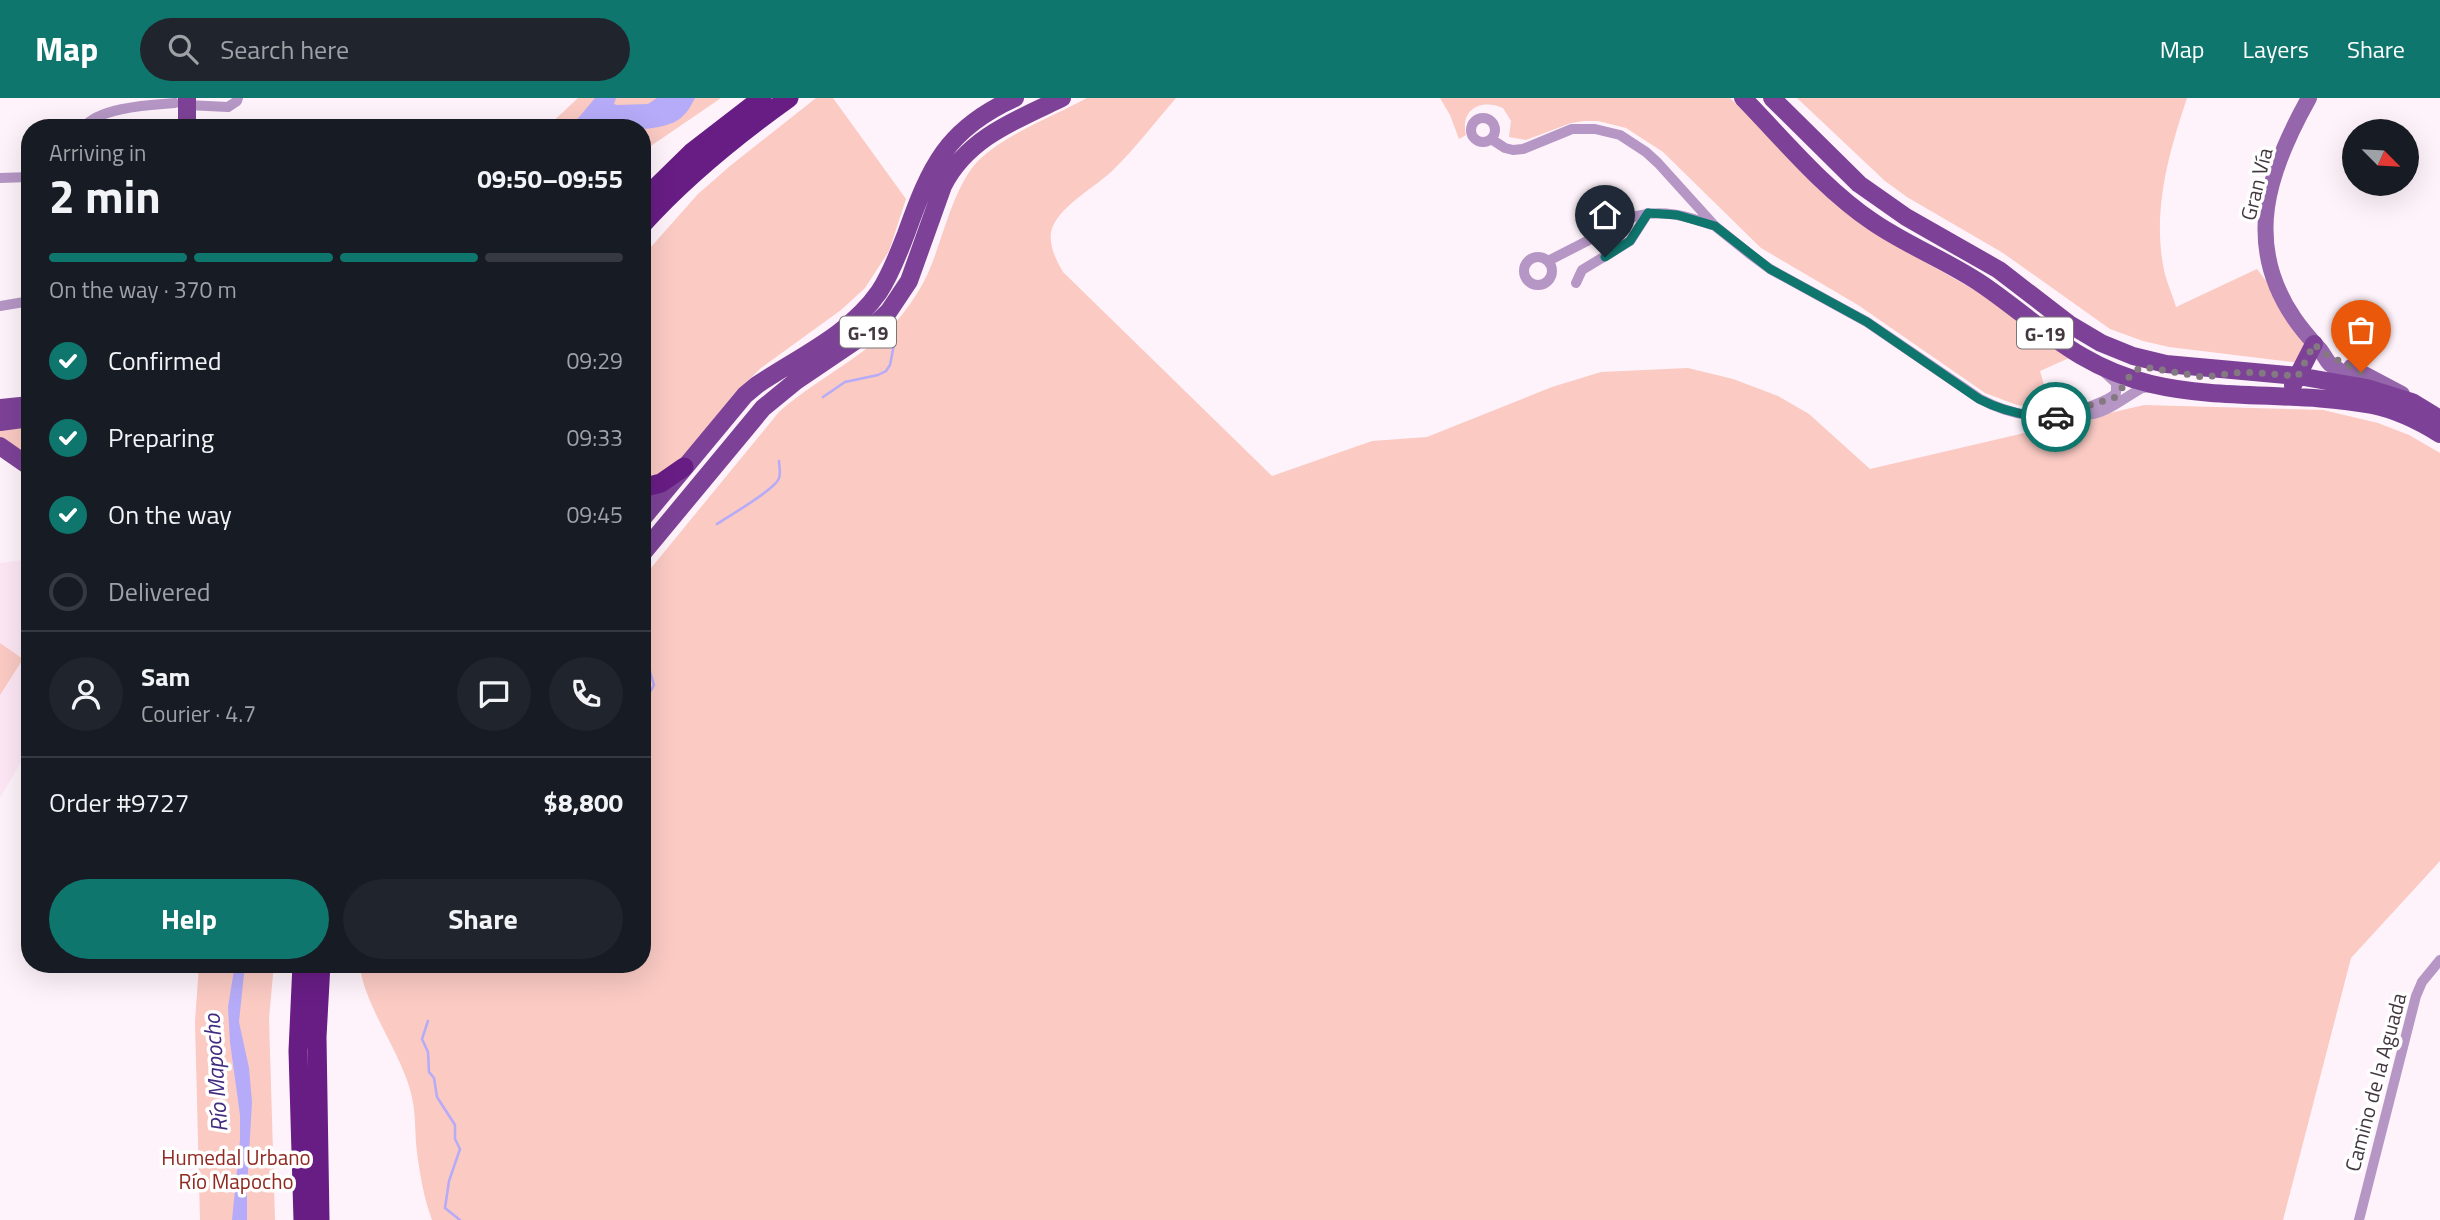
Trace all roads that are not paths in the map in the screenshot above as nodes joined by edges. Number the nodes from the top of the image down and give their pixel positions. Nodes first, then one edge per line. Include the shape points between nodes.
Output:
1 (238, 98) edge
2 (762, 98) edge
3 (789, 98) edge
4 (1015, 98) edge
5 (1062, 98) edge
6 (1742, 98) edge
7 (1772, 98) edge
8 (2309, 98) edge
9 (181, 101) edge
10 (91, 119) edge
11 (177, 119) edge
12 (185, 119) edge
13 (717, 130) junction
14 (1491, 139) dead end
15 (651, 176) edge
16 (21, 177) edge
17 (0, 178) edge
18 (651, 192) edge
19 (1648, 213) junction
20 (651, 216) edge
21 (1715, 226) junction
22 (1548, 261) dead end
23 (1576, 283) dead end
24 (21, 302) edge
25 (0, 306) edge
26 (2318, 348) junction
27 (2091, 362) junction
28 (2244, 372) junction
29 (2298, 376) junction
30 (2127, 377) junction
31 (2164, 387) junction
32 (2367, 388) junction
33 (2277, 396) junction
34 (2109, 399) junction
35 (0, 408) edge
36 (21, 408) edge
37 (2413, 411) junction
38 (21, 412) edge
39 (2080, 413) junction
40 (2440, 419) edge
41 (0, 422) edge
42 (2440, 434) edge
43 (0, 446) edge
44 (21, 461) edge
45 (684, 467) junction
46 (651, 486) edge
47 (651, 508) edge
48 (651, 543) edge
49 (2440, 960) edge
50 (302, 973) edge
51 (321, 973) edge
52 (303, 1220) edge
53 (320, 1220) edge
54 (2359, 1220) edge

1 - 9 street via 228,107
2 - 13 highway
3 - 20 highway via 699,167
4 - 45 main road, G-19 via 971,123 938,158 894,265 865,310 841,332 757,384
5 - 48 main road, G-19 via 982,139 957,163 936,201 909,281 889,311 864,335 763,408
6 - 27 main road, G-19 via 1860,213 1982,285
7 - 28 main road, G-19 via 1859,184 1999,270 2085,334 2150,361
8 - 26 main road, Gran Vía via 2278,167 2264,232 2277,289
9 - 10 street
9 - 11 main road
9 - 12 main road
13 - 15 highway
13 - 18 highway
14 - 21 street via 1513,150 1572,129 1620,135 1658,163
16 - 17 street
19 - 21 street via 1677,215
19 - 22 street
19 - 23 street via 1630,241 1582,270
21 - 39 street via 1770,269 1867,322 1979,399 2032,417
24 - 25 street
26 - 29 main road
26 - 32 main road, Gran Vía via 2327,362
26 - 37 main road, Gran Vía via 2374,379
27 - 30 main road, G-19
27 - 34 street via 2116,383 2117,391
28 - 29 main road, G-19
28 - 30 main road via 2203,377 2144,367
29 - 32 main road, G-19
29 - 33 main road via 2290,389
30 - 31 main road, G-19
30 - 34 street via 2118,395
31 - 33 main road, G-19
31 - 39 street via 2142,388 2101,411
32 - 37 main road, G-19
33 - 37 main road, G-19
34 - 39 street
35 - 36 main road
37 - 40 main road, G-19
37 - 42 main road, G-19
38 - 41 main road
43 - 44 main road
45 - 46 highway
45 - 47 main road, G-19
49 - 54 street, Camino de la Aguada via 2416,996
50 - 52 highway via 298,1051
51 - 53 highway

